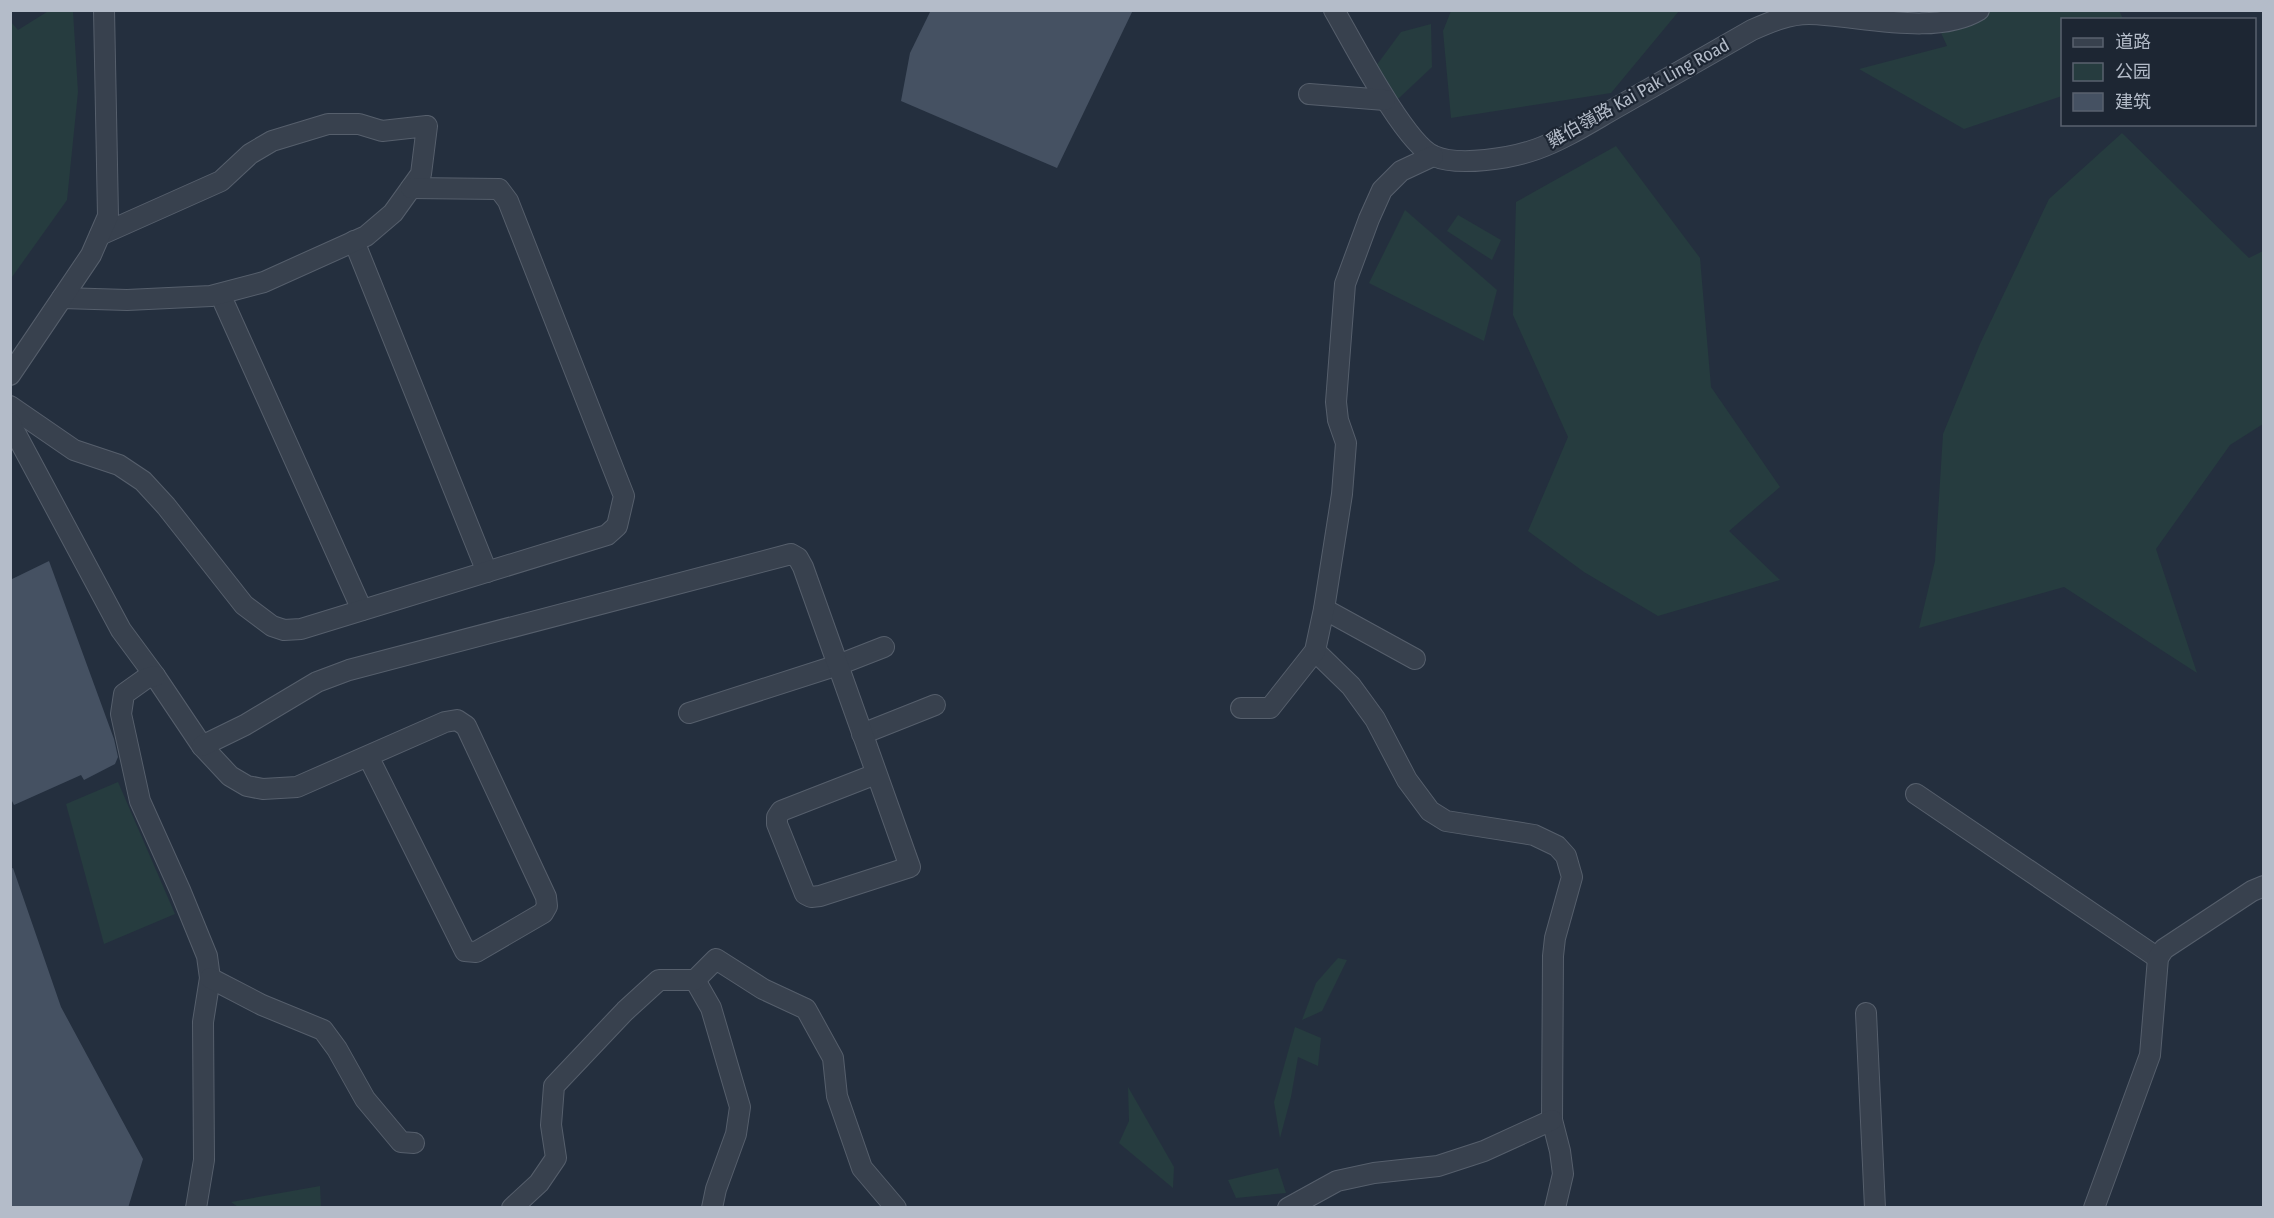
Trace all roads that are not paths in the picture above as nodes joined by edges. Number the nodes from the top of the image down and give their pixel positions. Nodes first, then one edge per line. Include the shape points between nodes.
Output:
1 (104, 10) edge
2 (1334, 10) edge
3 (1979, 10) edge
4 (1309, 94) dead end
5 (1385, 100) junction
6 (1433, 156) junction
7 (411, 188) junction
8 (100, 235) junction
9 (354, 241) junction
10 (220, 294) junction
11 (62, 298) junction
12 (10, 375) edge
13 (10, 406) edge
14 (10, 423) edge
15 (487, 572) junction
16 (1324, 609) junction
17 (362, 610) junction
18 (884, 647) dead end
19 (1315, 651) junction
20 (1415, 659) dead end
21 (838, 665) junction
22 (155, 676) junction
23 (935, 705) dead end
24 (1241, 708) dead end
25 (689, 714) dead end
26 (862, 734) junction
27 (202, 746) junction
28 (368, 756) junction
29 (876, 774) junction
30 (1916, 794) dead end
31 (2264, 886) edge
32 (2158, 958) junction
33 (210, 978) junction
34 (695, 980) junction
35 (1866, 1013) dead end
36 (1552, 1120) junction
37 (414, 1143) dead end
38 (196, 1208) edge
39 (512, 1208) edge
40 (712, 1208) edge
41 (896, 1208) edge
42 (1288, 1208) edge
43 (1555, 1208) edge
44 (1875, 1208) edge
45 (2094, 1208) edge

1 - 8 street via 108,216
2 - 5 street
3 - 6 street, 雞伯嶺路 Kai Pak Ling Road via 1942,22 1898,23 1808,14 1776,19 1537,149 1478,160
4 - 5 street
5 - 6 street via 1416,141
6 - 16 street via 1401,171 1382,190 1345,284 1336,402 1346,443
7 - 8 street via 421,174 428,126 382,131 359,124 328,124 272,141 250,154 221,181
7 - 9 street via 393,213
7 - 15 street via 499,189 508,201 624,496 617,526 607,534
8 - 11 street
9 - 10 street via 264,282
9 - 15 street
10 - 11 street via 127,300
10 - 17 street
11 - 12 street
13 - 17 street via 74,450 119,465 143,481 244,605 273,626 301,629
14 - 22 street via 121,630
15 - 17 street
16 - 19 street
16 - 20 street
18 - 21 street
19 - 24 street via 1270,708
19 - 36 street via 1351,686 1375,719 1407,780 1430,811 1446,821 1534,835 1557,846 1566,856 1572,878 1552,956
21 - 25 street
21 - 26 street
21 - 27 street via 803,567 791,554 349,670 317,682
22 - 27 street
22 - 33 street via 124,694 121,714 140,801 207,956
23 - 26 street
26 - 29 street
27 - 28 street via 230,776 247,786 263,789 297,787
28 - 28 street via 445,722 457,720 466,726 546,897 548,906 543,913 476,952 465,951
29 - 29 street via 781,811 777,817 805,894 820,896 910,867
30 - 32 street
31 - 32 street via 2164,949
32 - 45 street via 2150,1055
33 - 37 street via 323,1030 387,1127 401,1142
33 - 38 street via 203,1022 204,1160
34 - 39 street via 659,980 554,1086 551,1125 556,1158 539,1183
34 - 40 street via 711,1008 740,1107 736,1134
34 - 41 street via 716,959 763,989 806,1009 833,1058 837,1096 862,1168
35 - 44 street
36 - 42 street via 1484,1151 1438,1166 1337,1181
36 - 43 street via 1563,1174

